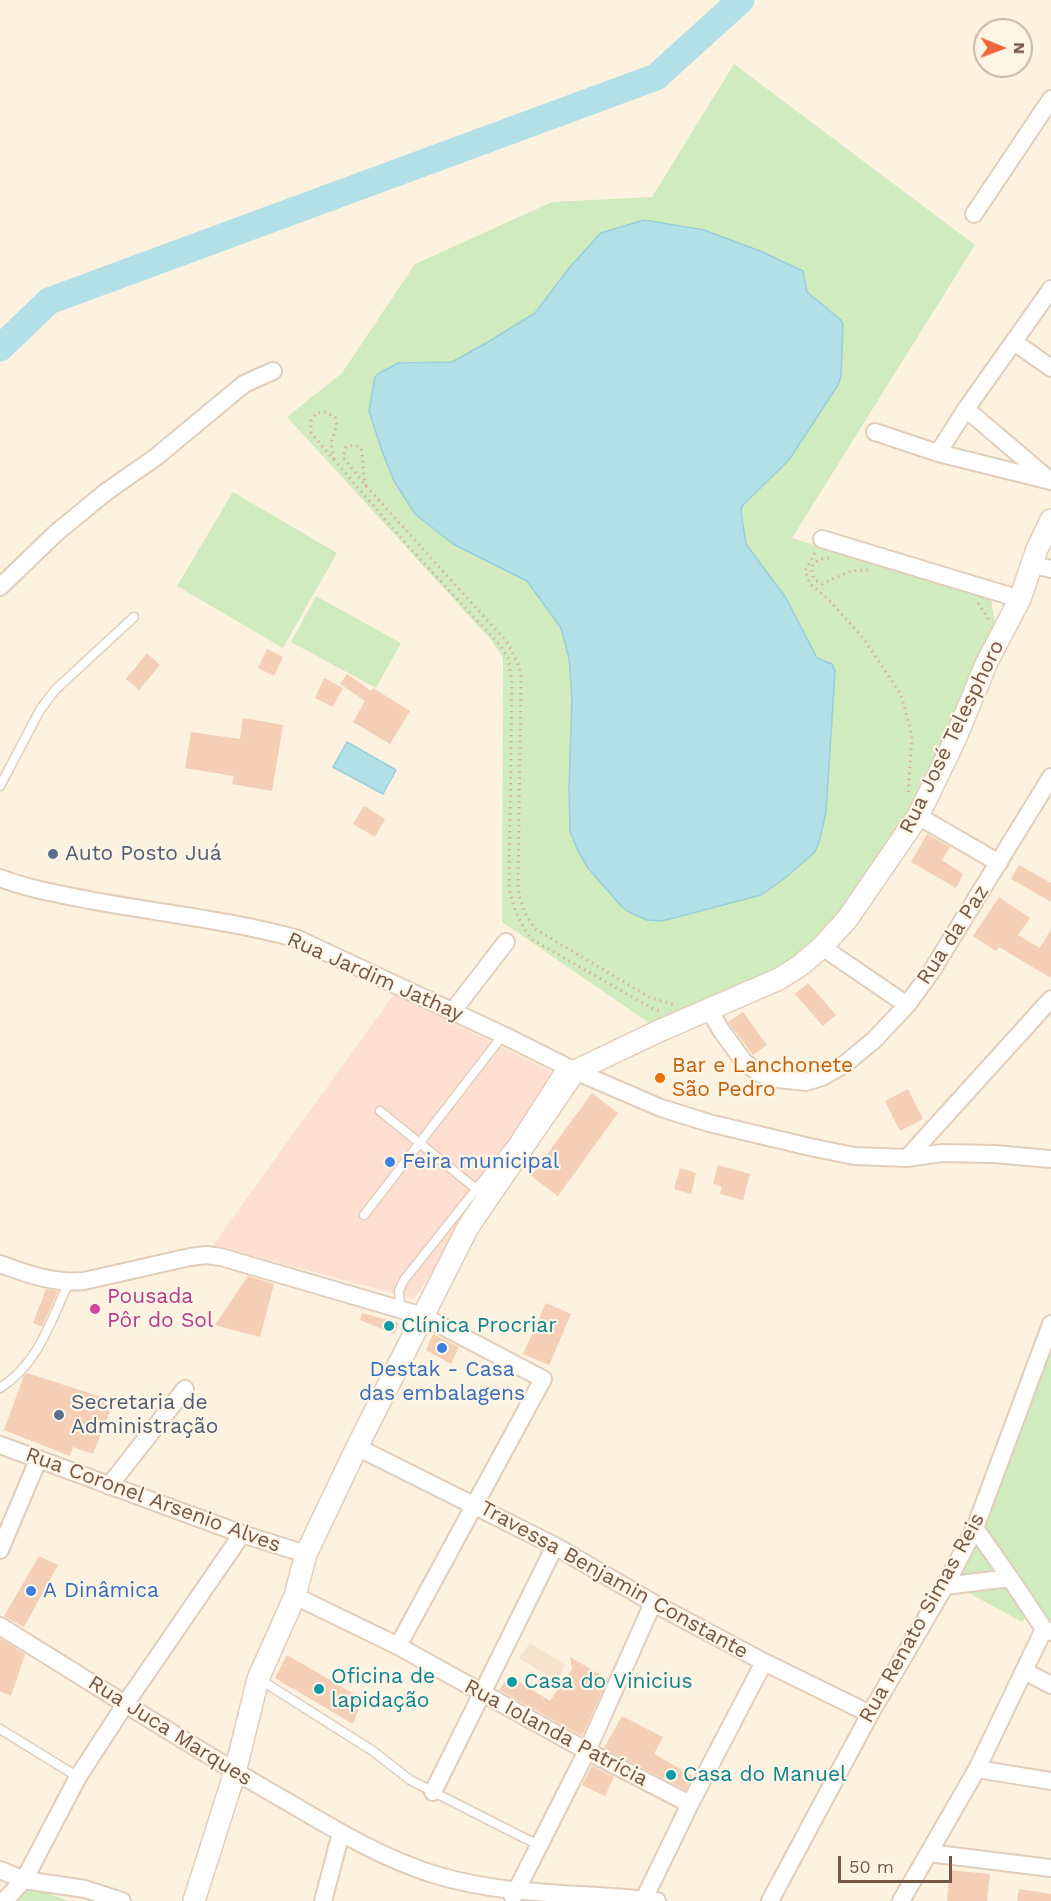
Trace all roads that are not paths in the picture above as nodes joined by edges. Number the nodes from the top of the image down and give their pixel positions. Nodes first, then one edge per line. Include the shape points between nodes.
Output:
1 (1051, 99) edge
2 (974, 214) dead end
3 (1051, 289) edge
4 (1014, 342) junction
5 (1051, 368) edge
6 (273, 371) dead end
7 (966, 409) junction
8 (875, 432) dead end
9 (938, 453) junction
10 (1051, 481) edge
11 (1051, 520) edge
12 (822, 539) road end
13 (1042, 567) edge
14 (0, 587) edge
15 (1020, 599) junction
16 (134, 618) dead end
17 (1051, 777) edge
18 (0, 786) edge
19 (913, 810) junction
20 (999, 863) junction
21 (0, 878) edge
22 (24, 887) junction
23 (0, 890) edge
24 (506, 942) dead end
25 (822, 947) junction
26 (1051, 999) edge
27 (906, 1005) junction
28 (709, 1010) junction
29 (452, 1012) junction
30 (503, 1035) junction
31 (569, 1068) junction
32 (380, 1111) dead end
33 (419, 1143) junction
34 (907, 1158) junction
35 (1051, 1159) edge
36 (483, 1194) junction
37 (364, 1215) dead end
38 (0, 1264) edge
39 (69, 1282) junction
40 (400, 1308) junction
41 (423, 1316) junction
42 (1051, 1324) edge
43 (0, 1388) edge
44 (185, 1389) dead end
45 (0, 1445) edge
46 (357, 1447) junction
47 (38, 1460) junction
48 (109, 1486) junction
49 (474, 1504) junction
50 (975, 1528) junction
51 (242, 1534) junction
52 (555, 1546) junction
53 (0, 1550) edge
54 (306, 1554) junction
55 (1010, 1578) junction
56 (945, 1586) junction
57 (295, 1596) junction
58 (652, 1603) junction
59 (0, 1626) edge
60 (1048, 1631) edge
61 (398, 1646) junction
62 (764, 1662) junction
63 (1024, 1671) junction
64 (258, 1679) junction
65 (1051, 1685) edge
66 (482, 1692) junction
67 (126, 1703) junction
68 (870, 1714) junction
69 (0, 1729) edge
70 (587, 1751) junction
71 (977, 1769) junction
72 (235, 1772) junction
73 (78, 1777) junction
74 (1051, 1781) edge
75 (433, 1792) junction
76 (690, 1804) junction
77 (341, 1833) junction
78 (540, 1846) junction
79 (929, 1853) junction
80 (1051, 1868) edge
81 (0, 1870) edge
82 (24, 1880) junction
83 (82, 1895) edge
84 (514, 1896) edge
85 (650, 1900) edge
86 (4, 1901) edge
87 (122, 1901) edge
88 (194, 1901) edge
89 (323, 1901) edge
90 (770, 1901) edge
91 (900, 1901) edge

1 - 2 street
3 - 4 street
4 - 5 street
4 - 7 street
6 - 14 street via 244,384 156,457 106,492
7 - 9 street
7 - 10 street
8 - 9 street
9 - 10 street
11 - 13 street, Rua José Telesphoro via 1037,549
12 - 15 street
13 - 15 street, Rua José Telesphoro
15 - 19 street, Rua José Telesphoro via 987,662 954,742
16 - 18 lane via 55,690 40,710
17 - 20 street, Rua da Paz
19 - 20 street, Rua da Paz
19 - 25 street, Rua José Telesphoro via 848,918
20 - 27 street, Rua da Paz
21 - 22 street, Rua Jardim Jathay
22 - 23 street, Rua Jardim Jathay
22 - 29 street, Rua Jardim Jathay via 297,939
24 - 29 street
25 - 27 street, Rua da Paz
25 - 28 street, Rua José Telesphoro via 779,979
26 - 34 street
27 - 28 street, Rua da Paz via 846,1064 806,1082 778,1079 753,1070
28 - 31 street, Rua José Telesphoro
29 - 30 street, Rua Jardim Jathay
30 - 31 street, Rua Jardim Jathay
30 - 33 lane
31 - 34 street, Rua Jardim Jathay via 709,1123 854,1156
31 - 36 street
32 - 33 lane
33 - 36 lane
33 - 37 lane
34 - 35 street, Rua Jardim Jathay via 942,1153
36 - 40 lane via 404,1280 399,1290
36 - 41 street
38 - 39 street
39 - 40 street via 206,1255
39 - 43 lane via 37,1351
40 - 41 street
41 - 46 street
41 - 49 street via 543,1379
42 - 50 street, Rua Renato Simas Reis
44 - 48 street
45 - 47 street, Rua Coronel Arsenio Alves
46 - 49 street, Travessa Benjamin Constante
46 - 54 street
47 - 48 street, Rua Coronel Arsenio Alves
47 - 53 street
48 - 51 street, Rua Coronel Arsenio Alves
49 - 52 street, Travessa Benjamin Constante
49 - 61 street
50 - 55 street
50 - 56 street, Rua Renato Simas Reis
51 - 54 street, Rua Coronel Arsenio Alves
51 - 67 street
52 - 58 street, Travessa Benjamin Constante
52 - 66 street
54 - 57 street
55 - 56 street
55 - 60 street
56 - 68 street, Rua Renato Simas Reis
57 - 61 street, Rua Iolanda Patrícia
57 - 64 street
58 - 62 street, Travessa Benjamin Constante
58 - 70 street
59 - 67 street, Rua Juca Marques
60 - 63 street
61 - 66 street, Rua Iolanda Patrícia
62 - 68 street, Travessa Benjamin Constante
62 - 76 street
63 - 65 street
63 - 71 street
64 - 72 street
64 - 75 lane
66 - 70 street, Rua Iolanda Patrícia
66 - 75 street
67 - 72 street, Rua Juca Marques
67 - 73 street
68 - 90 street, Rua Renato Simas Reis
69 - 73 lane
70 - 76 street, Rua Iolanda Patrícia
70 - 78 street
71 - 74 street
71 - 79 street
72 - 77 street, Rua Juca Marques
72 - 88 street
73 - 82 street
75 - 78 lane
76 - 85 street
77 - 84 street, Rua Juca Marques via 436,1875
77 - 89 street
78 - 84 street
79 - 80 street
79 - 91 street
81 - 82 street
82 - 83 street
82 - 86 street
83 - 87 street
84 - 85 street, Rua Juca Marques

